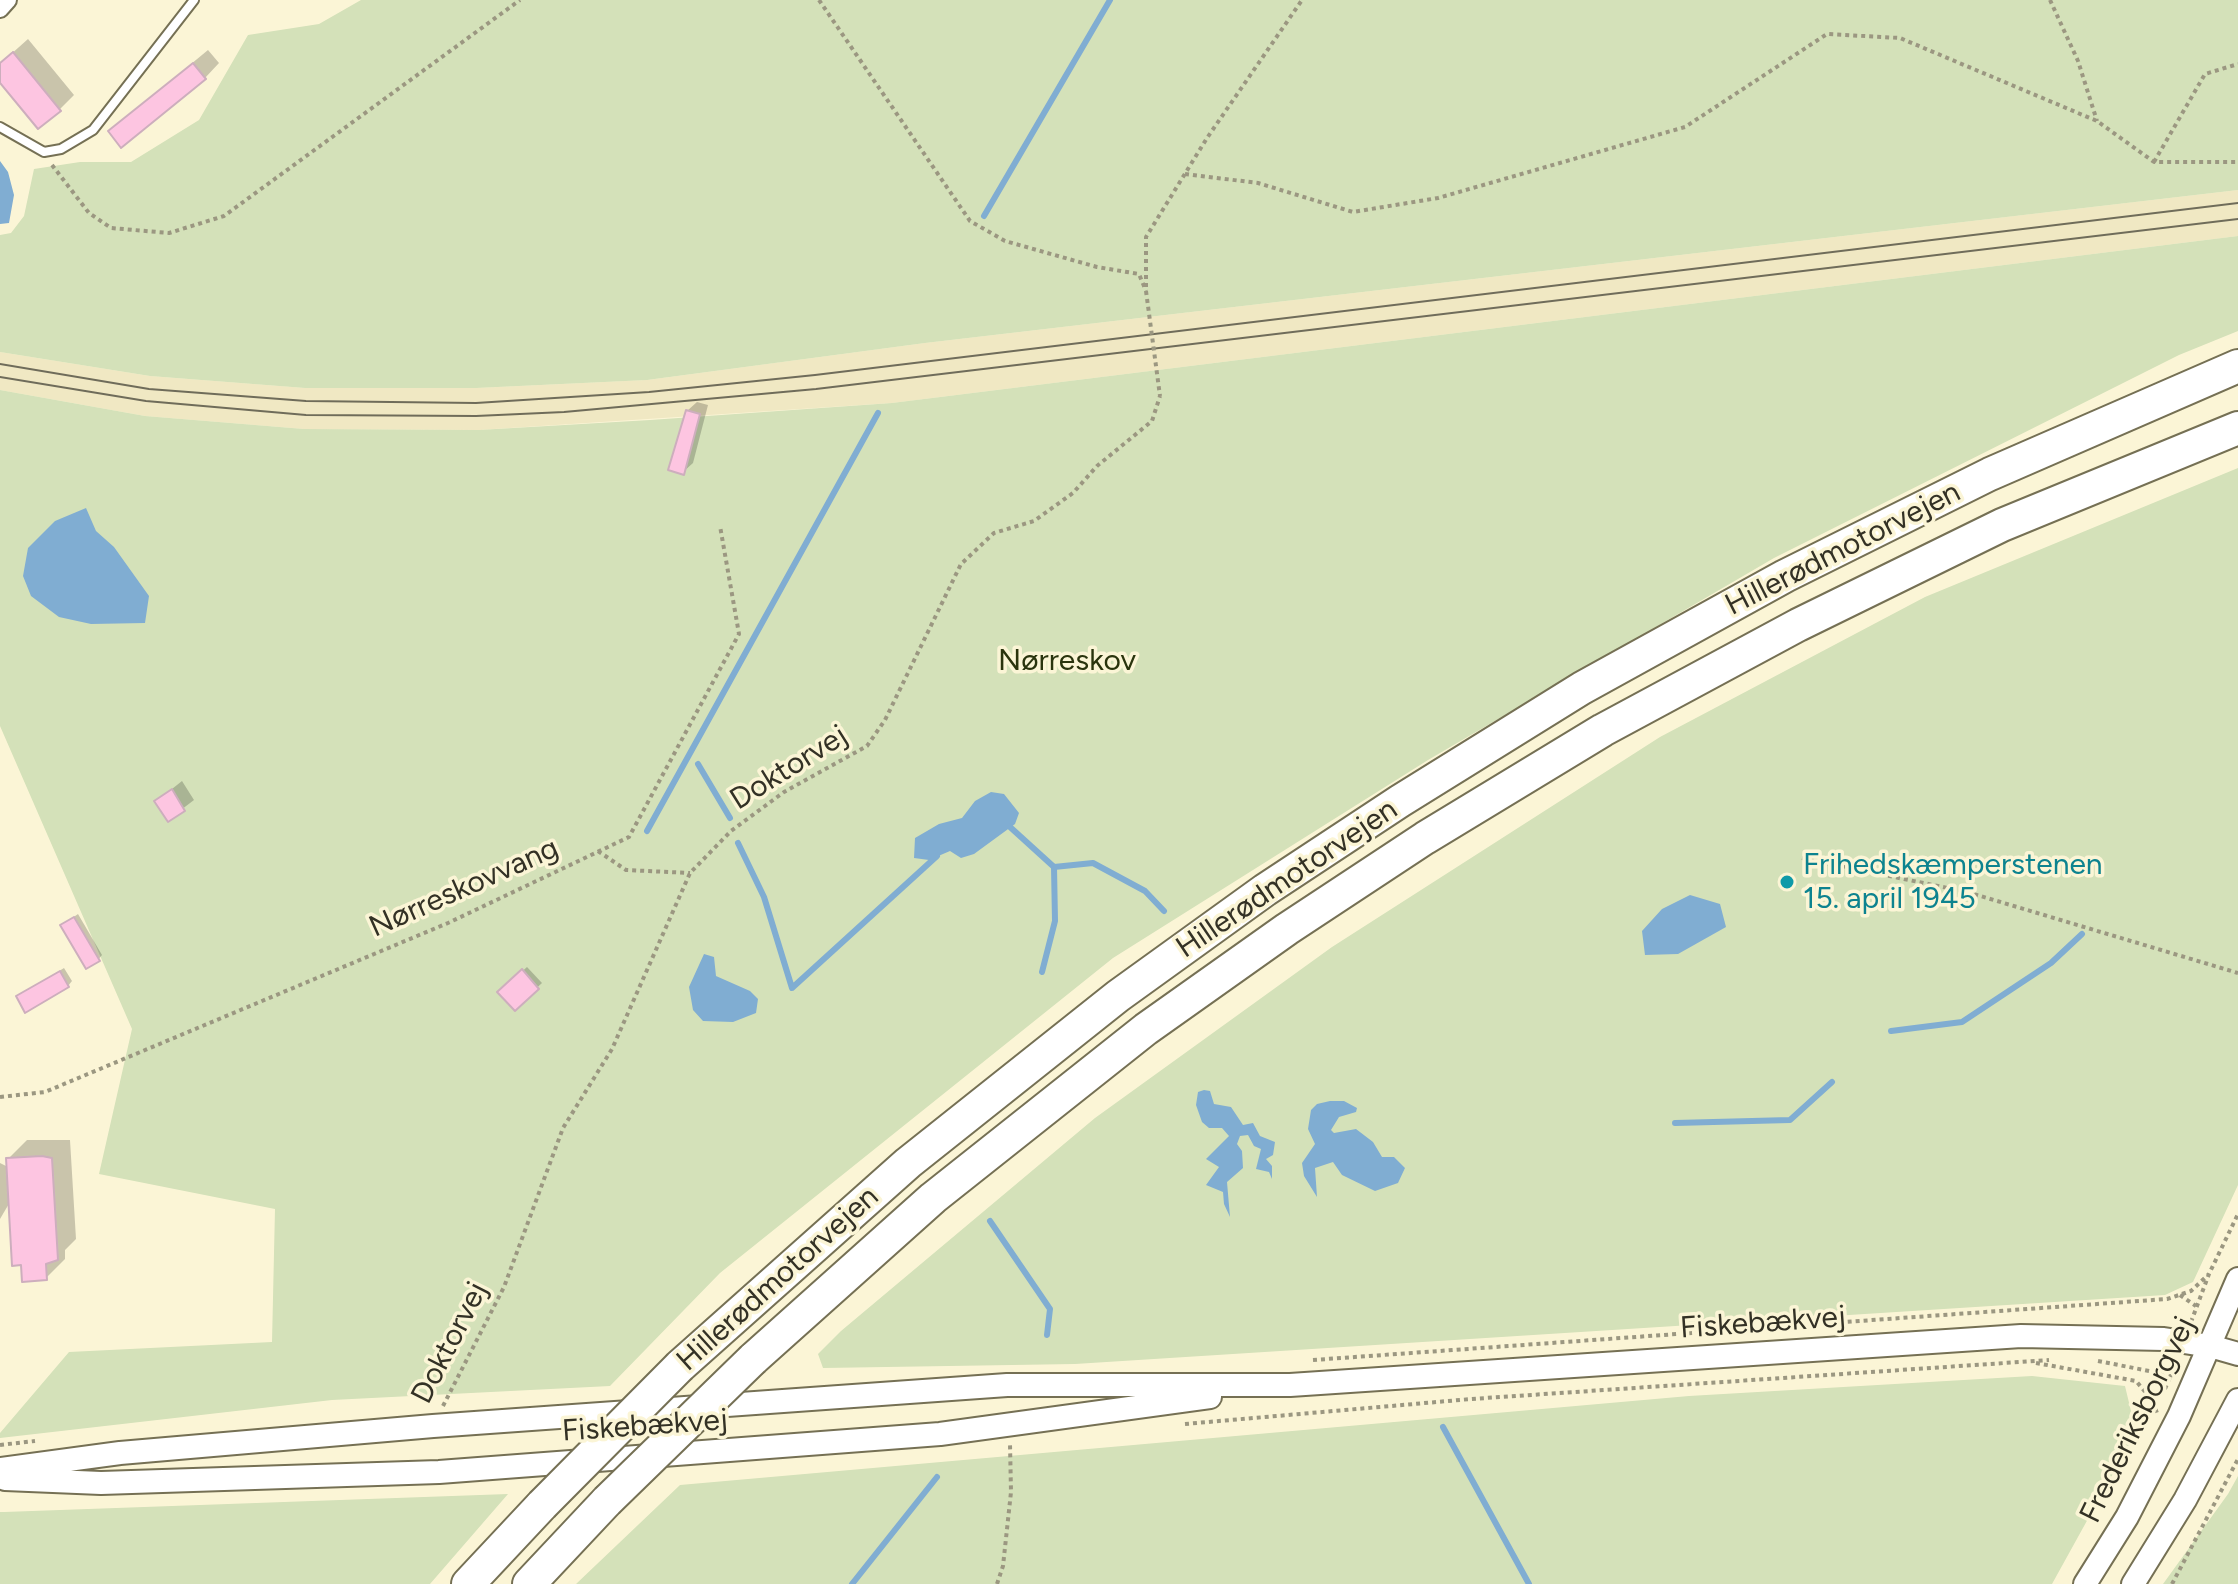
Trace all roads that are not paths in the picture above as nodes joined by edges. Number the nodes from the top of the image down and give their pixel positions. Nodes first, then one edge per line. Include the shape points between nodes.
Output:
1 (8, 0) edge
2 (194, 0) edge
3 (0, 9) edge
4 (0, 127) edge
5 (2238, 366) edge
6 (2238, 428) edge
7 (2238, 1279) edge
8 (2210, 1346) junction
9 (2238, 1354) edge
10 (1290, 1385) junction
11 (2238, 1400) edge
12 (0, 1469) edge
13 (0, 1479) edge
14 (468, 1584) edge
15 (529, 1584) edge
16 (2085, 1584) edge
17 (2133, 1584) edge

1 - 3 street
2 - 4 lane via 93,130 61,149 44,152
5 - 14 highway, Hillerødmotorvejen, bridge via 1990,474 1785,576 1582,688 1265,890 1118,996 897,1172 680,1366
6 - 15 highway, Hillerødmotorvejen, bridge via 2002,525 1798,625 1603,730 1287,929 1146,1029 933,1198 753,1359
7 - 8 street, Frederiksborgvej
8 - 9 street, Fiskebækvej
8 - 10 street, Fiskebækvej via 2164,1339 2021,1336
8 - 16 street, Frederiksborgvej via 2134,1504
10 - 12 street, Fiskebækvej via 1007,1385 433,1426 120,1453
10 - 13 street, Fiskebækvej via 940,1434 439,1472 101,1483
11 - 17 street

